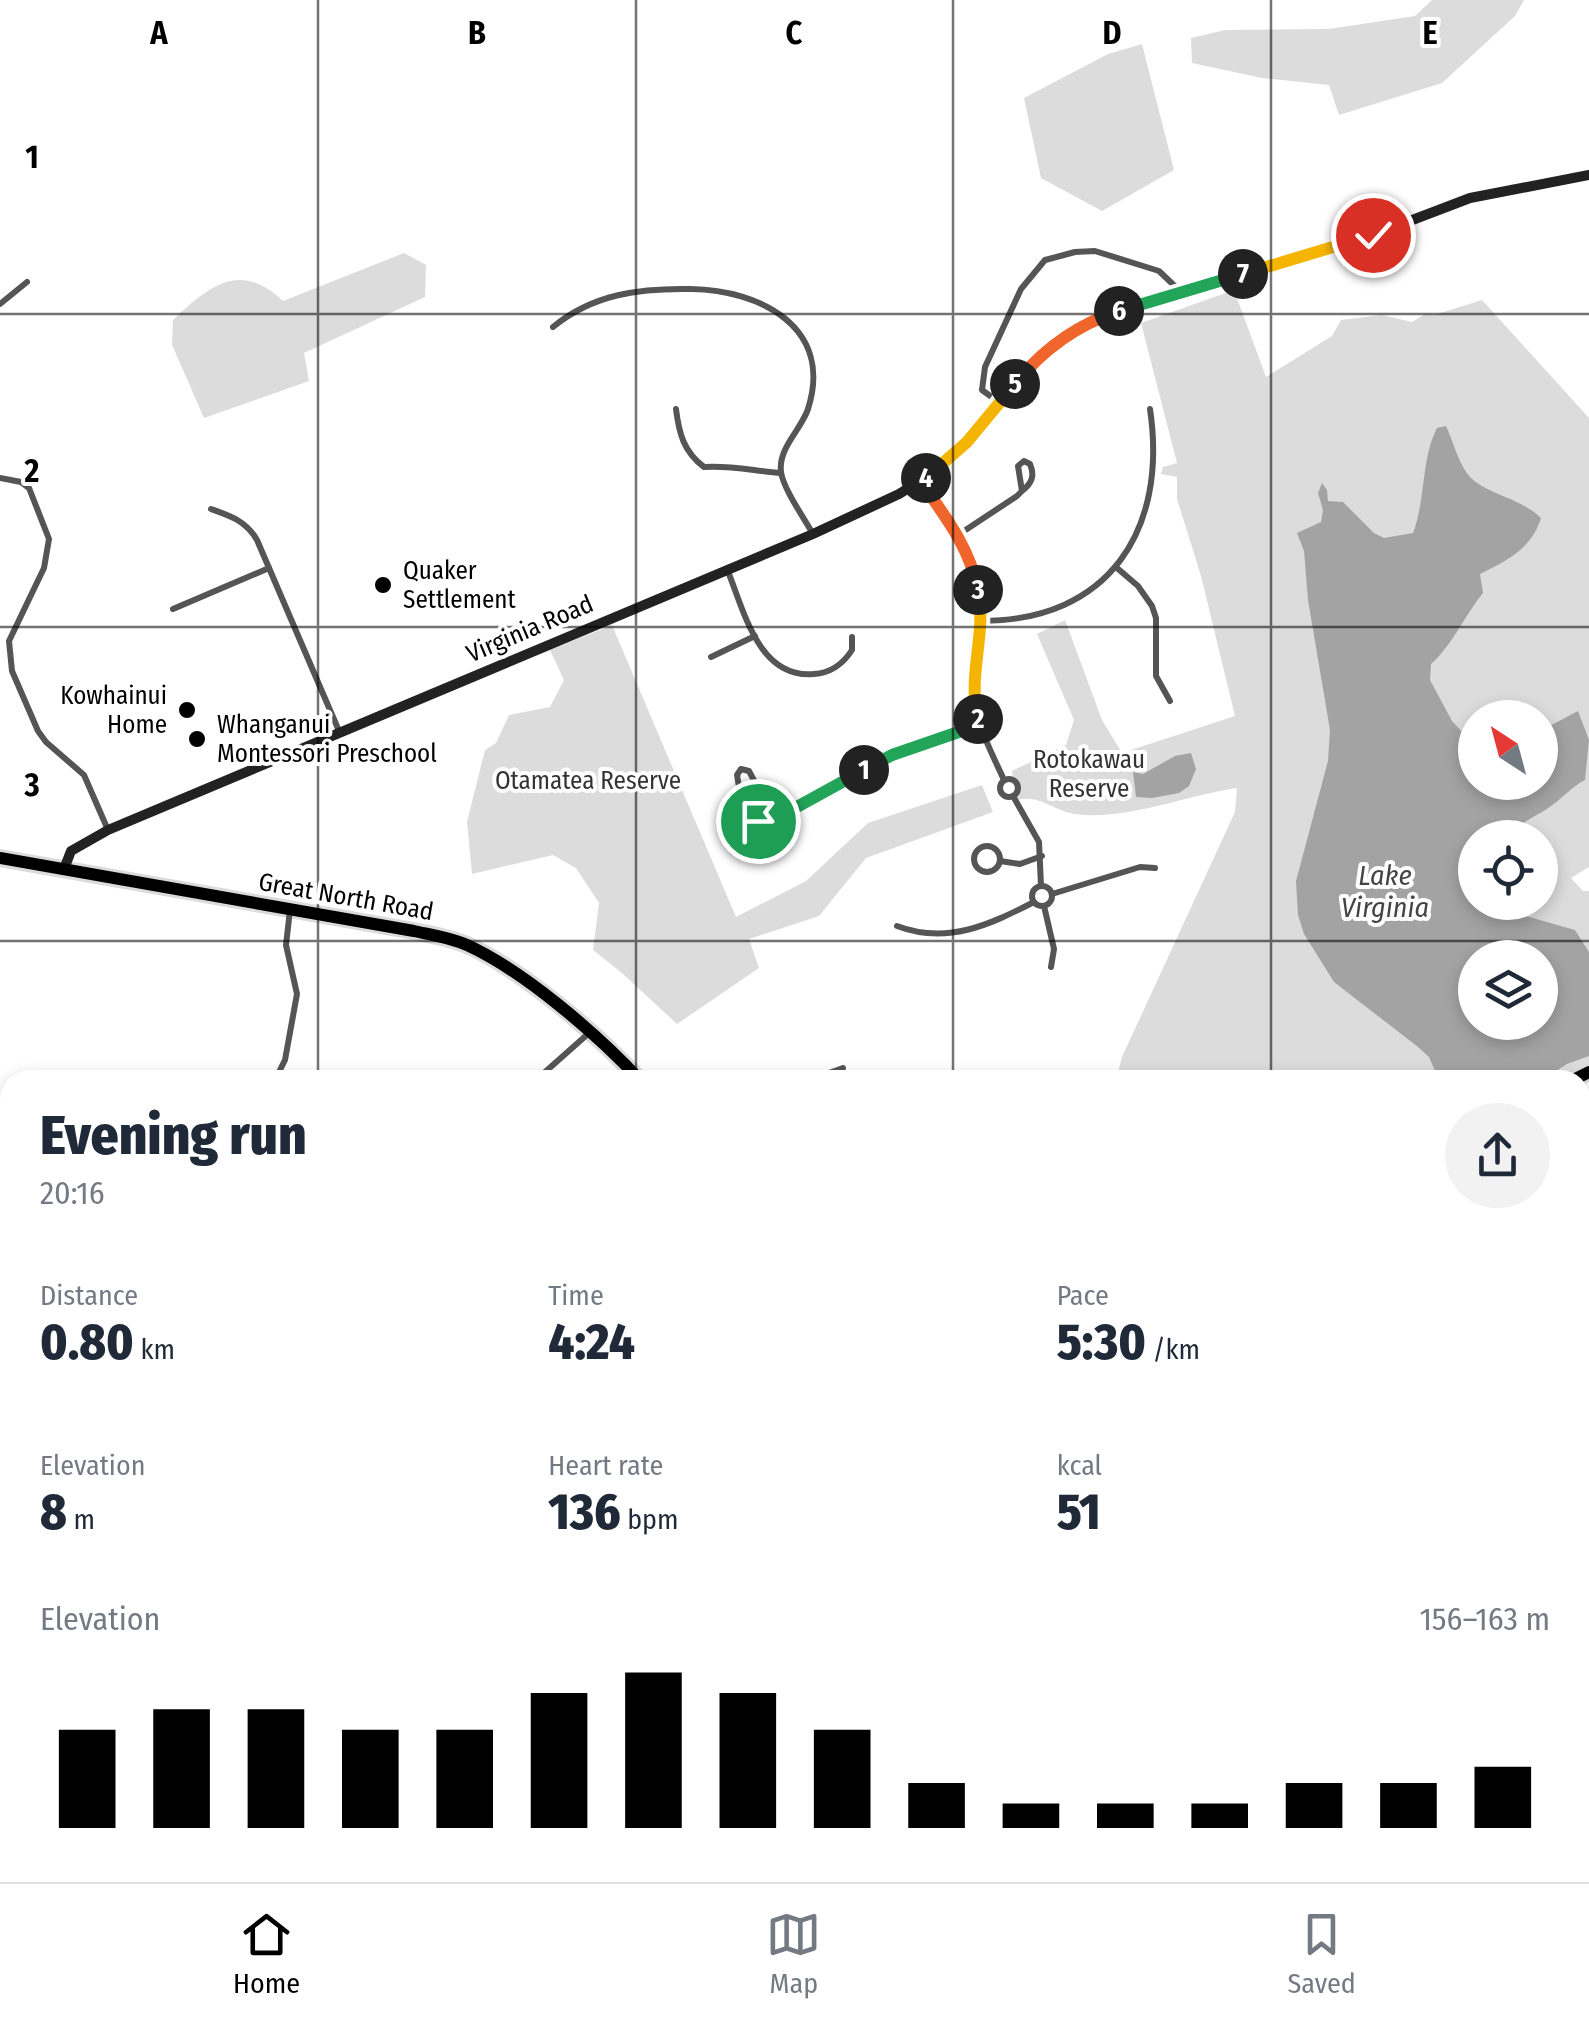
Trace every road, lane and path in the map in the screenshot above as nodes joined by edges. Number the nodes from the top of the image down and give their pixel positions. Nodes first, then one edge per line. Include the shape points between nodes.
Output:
1 (1589, 175) edge
2 (27, 282) dead end
3 (1181, 292) junction
4 (0, 304) edge
5 (553, 326) dead end
6 (1000, 403) junction
7 (676, 409) dead end
8 (1150, 409) dead end
9 (781, 473) junction
10 (0, 478) edge
11 (921, 482) junction
12 (1022, 490) dead end
13 (210, 509) dead end
14 (812, 534) junction
15 (958, 535) junction
16 (269, 568) junction
17 (1116, 568) junction
18 (727, 569) junction
19 (173, 609) dead end
20 (981, 620) junction
21 (754, 636) junction
22 (852, 637) dead end
23 (711, 657) dead end
24 (1170, 701) dead end
25 (979, 725) junction
26 (339, 731) junction
27 (773, 815) junction
28 (755, 816) junction
29 (777, 824) junction
30 (108, 830) junction
31 (1042, 856) junction
32 (0, 858) edge
33 (1000, 862) junction
34 (1155, 868) dead end
35 (64, 869) junction
36 (1041, 886) junction
37 (1052, 894) junction
38 (1034, 902) junction
39 (1044, 906) junction
40 (290, 910) junction
41 (897, 926) dead end
42 (1051, 967) dead end
43 (588, 1033) junction
44 (843, 1068) dead end
45 (280, 1070) edge
46 (547, 1070) edge
47 (629, 1070) edge
48 (837, 1070) edge

1 - 3 street, Virginia Road via 1470,198 1373,235
2 - 4 street
3 - 6 street, Virginia Road via 1080,326 1040,356
3 - 6 street via 1159,271 1095,250 1045,260 1021,289 986,366 982,390
5 - 9 street via 576,308 672,288 719,289 780,312 806,348 813,373 810,404
6 - 11 street, Virginia Road
7 - 9 street via 690,456 704,467
8 - 17 street via 1151,490 1138,533
9 - 14 street
10 - 30 street via 29,488 49,539 44,568 8,641 12,670 38,730 84,775
11 - 14 street, Virginia Road
11 - 15 street
12 - 15 street
13 - 16 street via 246,524
14 - 18 street, Virginia Road
15 - 20 street via 976,578
16 - 19 street
16 - 26 street
17 - 20 street via 1056,610
17 - 24 street via 1152,606 1156,676
18 - 21 street
18 - 26 street, Virginia Road
20 - 25 street via 973,685
21 - 22 street via 783,669 810,675 845,660
21 - 23 street
25 - 29 street via 892,755
25 - 31 street via 1004,780 1001,794 1013,796
26 - 30 street, Virginia Road
27 - 28 street
27 - 28 street via 756,781 741,770 739,787
27 - 29 street
28 - 29 street via 764,830
30 - 35 street, Virginia Road via 71,851
31 - 33 street
31 - 36 street
32 - 35 highway, Great North Road
33 - 33 street via 983,872 974,857 989,846
34 - 37 street
35 - 40 highway, Great North Road
36 - 37 street
36 - 38 street
37 - 39 street
38 - 39 street
38 - 41 street via 964,932 921,934
39 - 42 street via 1054,949
40 - 43 highway, Great North Road via 462,943 518,976
40 - 45 street via 286,945 297,994
43 - 46 street
43 - 47 highway, Great North Road
44 - 48 street

